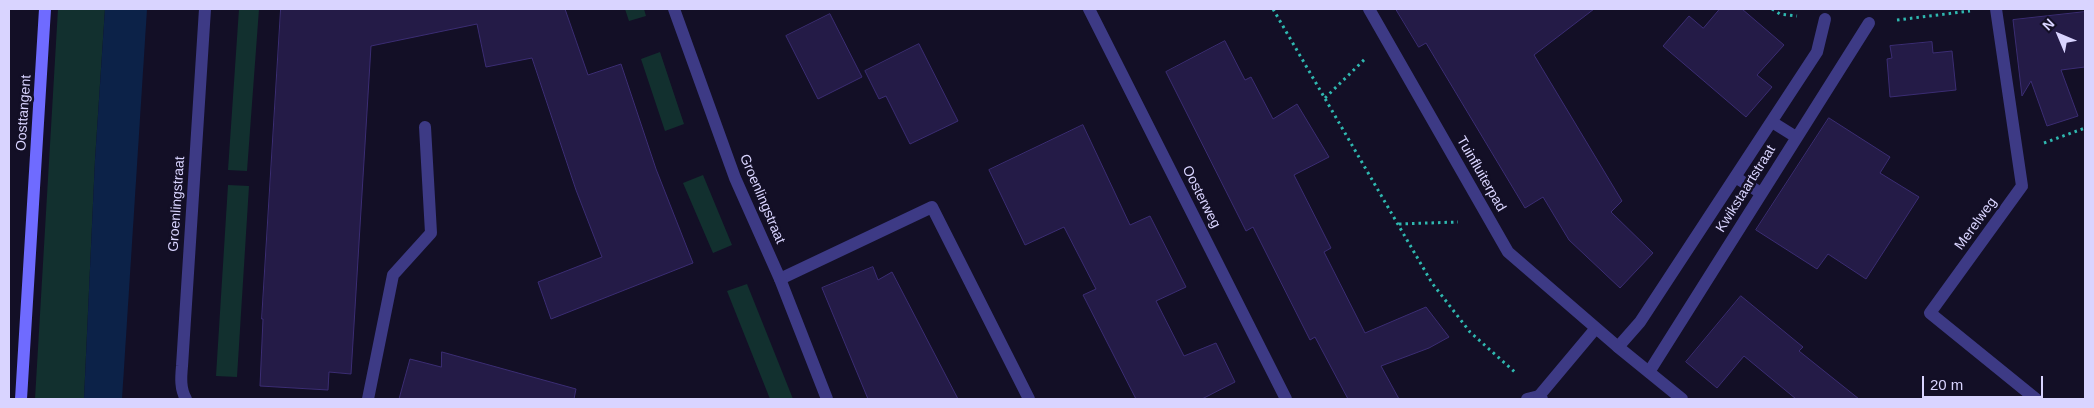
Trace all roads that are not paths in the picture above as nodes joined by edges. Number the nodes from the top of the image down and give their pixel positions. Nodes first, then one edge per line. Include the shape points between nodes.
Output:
1 (45, 9) edge
2 (205, 9) edge
3 (674, 9) edge
4 (1089, 9) edge
5 (1369, 9) edge
6 (1996, 9) edge
7 (1825, 19) dead end
8 (1869, 23) road end
9 (1772, 122) junction
10 (425, 127) dead end
11 (1796, 137) junction
12 (1735, 177) junction
13 (1761, 193) junction
14 (780, 279) junction
15 (1596, 328) junction
16 (1618, 347) junction
17 (1649, 372) junction
18 (21, 399) edge
19 (186, 399) edge
20 (368, 399) edge
21 (827, 399) edge
22 (1029, 399) edge
23 (1286, 399) edge
24 (1536, 399) edge
25 (1682, 399) edge
26 (2036, 399) edge

1 - 18 main road, Oosttangent
2 - 19 street, Groenlingstraat via 182,366 182,388
3 - 14 street, Groenlingstraat via 735,178
4 - 23 street, Oosterweg
5 - 15 street, Tuinfluiterpad via 1508,252
6 - 26 street, Merelweg via 2022,186 1930,313
7 - 9 street, Kwikstaartstraat via 1817,52
8 - 11 street, Kwikstaartstraat
9 - 11 street
9 - 12 street, Kwikstaartstraat
10 - 20 street via 431,233 393,275
11 - 13 street, Kwikstaartstraat
12 - 13 street
12 - 16 street, Kwikstaartstraat via 1640,322
13 - 17 street, Kwikstaartstraat
14 - 21 street, Groenlingstraat
14 - 22 street via 932,207
15 - 16 street, Tuinfluiterpad
15 - 24 street
16 - 17 street, Tuinfluiterpad
17 - 25 street, Tuinfluiterpad

